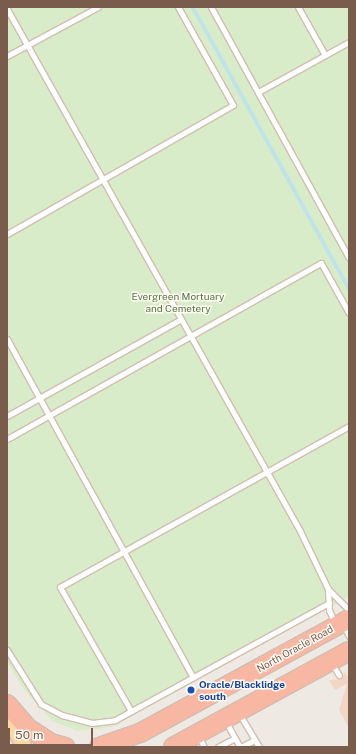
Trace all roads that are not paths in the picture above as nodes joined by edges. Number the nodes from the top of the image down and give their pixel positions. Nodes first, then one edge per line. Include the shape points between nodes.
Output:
1 (98, 7) edge
2 (178, 7) edge
3 (211, 7) edge
4 (298, 7) edge
5 (7, 9) edge
6 (349, 42) edge
7 (27, 45) junction
8 (325, 55) junction
9 (7, 56) edge
10 (258, 92) junction
11 (104, 180) junction
12 (7, 234) edge
13 (349, 258) edge
14 (349, 313) edge
15 (182, 319) junction
16 (191, 336) junction
17 (7, 339) edge
18 (40, 397) junction
19 (50, 415) junction
20 (7, 416) edge
21 (349, 426) edge
22 (7, 439) edge
23 (267, 471) junction
24 (124, 551) junction
25 (328, 589) junction
26 (329, 603) junction
27 (345, 623) edge
28 (7, 650) edge
29 (349, 651) edge
30 (193, 677) junction
31 (7, 704) edge
32 (131, 711) junction
33 (7, 715) edge
34 (231, 715) junction
35 (140, 734) junction
36 (235, 738) junction
37 (201, 740) edge
38 (254, 740) junction
39 (24, 747) edge
40 (65, 747) edge
41 (99, 747) edge
42 (115, 747) edge
43 (173, 747) edge
44 (218, 747) edge
45 (241, 747) edge
46 (259, 747) edge

1 - 7 lane
2 - 11 lane via 234,105
3 - 10 lane
4 - 8 lane
5 - 7 lane
6 - 8 lane
7 - 9 lane
7 - 11 lane
8 - 10 lane
10 - 13 lane
11 - 12 lane
11 - 15 lane
14 - 16 lane via 321,263
15 - 16 lane
15 - 18 lane
16 - 19 lane
16 - 23 lane
17 - 18 lane
18 - 19 lane
18 - 20 lane
19 - 22 lane
19 - 24 lane
21 - 23 lane
23 - 24 lane
23 - 25 lane
24 - 30 lane
24 - 32 lane via 60,587
25 - 26 lane
25 - 27 lane
26 - 27 lane
26 - 30 lane
27 - 35 highway, North Oracle Road
28 - 32 lane via 27,686 41,704 62,715 92,723 115,720
29 - 34 highway via 335,668
30 - 32 lane
31 - 40 highway via 28,728 51,743
33 - 39 main road
34 - 36 lane
34 - 37 highway
34 - 38 lane
35 - 41 highway
35 - 42 main road, North Oracle Road
36 - 44 lane
36 - 45 lane
37 - 43 highway
38 - 45 lane
38 - 46 lane

